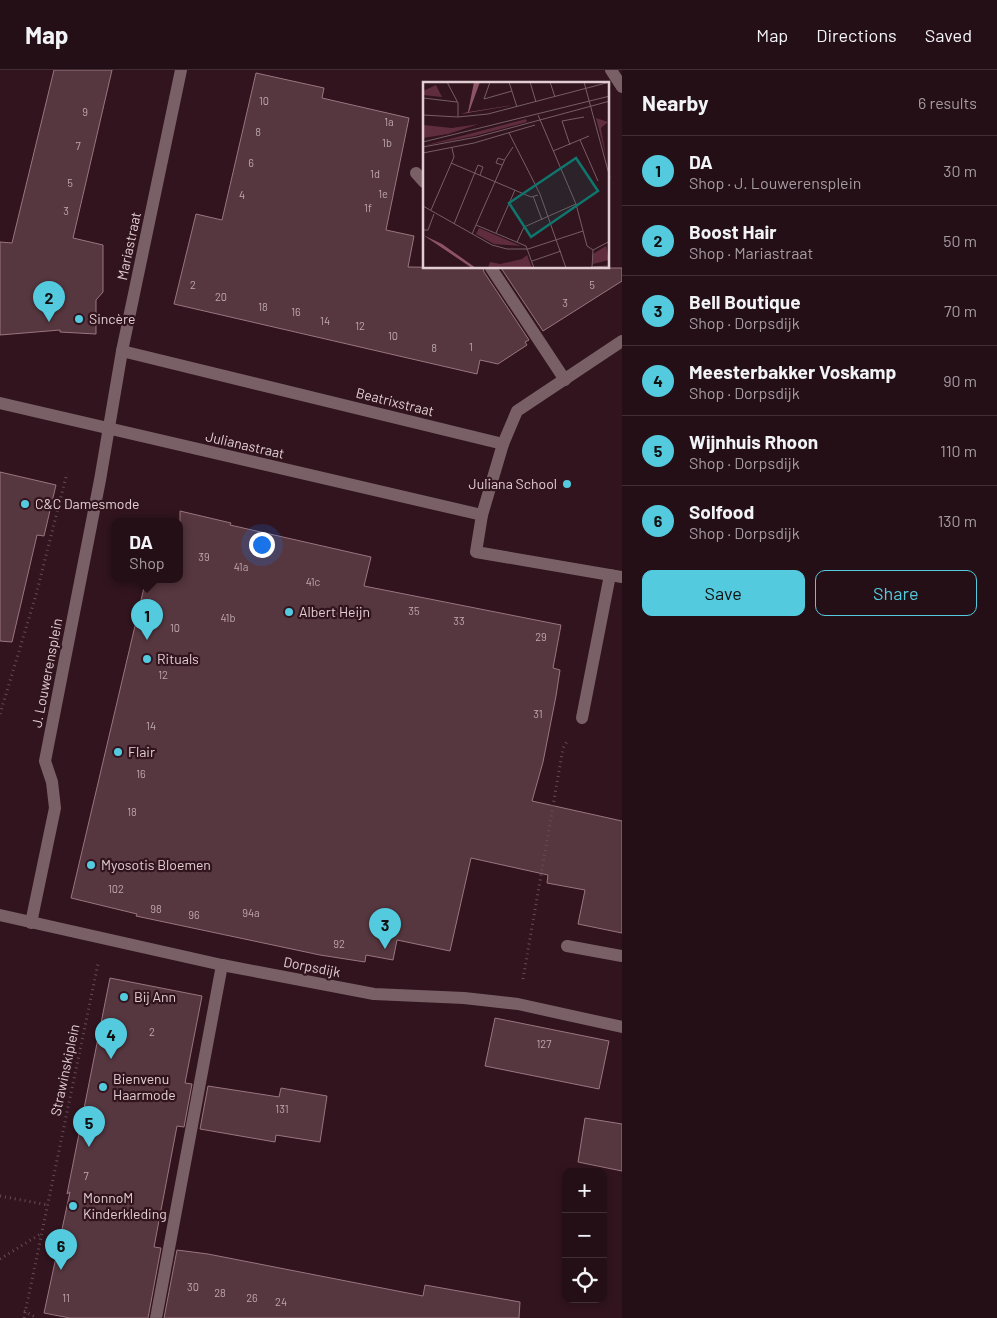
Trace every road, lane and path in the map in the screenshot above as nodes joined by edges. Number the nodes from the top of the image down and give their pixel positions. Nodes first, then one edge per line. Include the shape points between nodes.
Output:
1 (181, 70) edge
2 (611, 70) edge
3 (622, 87) edge
4 (492, 269) edge
5 (622, 341) edge
6 (122, 351) junction
7 (565, 380) junction
8 (0, 403) edge
9 (108, 429) junction
10 (503, 444) junction
11 (67, 473) dead end
12 (482, 515) junction
13 (616, 576) edge
14 (0, 714) edge
15 (582, 718) joint
16 (0, 915) edge
17 (31, 923) junction
18 (103, 939) junction
19 (567, 946) dead end
20 (622, 956) edge
21 (222, 965) junction
22 (518, 1004) junction
23 (622, 1027) edge
24 (0, 1196) edge
25 (48, 1205) junction
26 (42, 1233) junction
27 (0, 1259) edge
28 (24, 1311) junction
29 (24, 1318) edge
30 (38, 1318) edge
31 (156, 1318) edge

1 - 6 street, Mariastraat
2 - 3 street
4 - 7 street
5 - 7 street
6 - 9 street, Mariastraat
6 - 10 street, Beatrixstraat
7 - 10 street via 517,411
8 - 9 street, Julianastraat
9 - 12 street, Julianastraat
9 - 17 street, J. Louwerensplein via 45,761 55,808
10 - 12 street
11 - 14 path via 36,595
12 - 13 street via 476,552
13 - 15 street
15 - 22 path via 563,748
16 - 17 street, Dorpsdijk
17 - 18 street, Dorpsdijk
18 - 21 street, Dorpsdijk
18 - 25 path, Strawinskiplein
19 - 20 street
21 - 22 street, Dorpsdijk via 374,994
21 - 31 street
22 - 23 street, Dorpsdijk
24 - 25 path
25 - 26 path, Strawinskiplein
26 - 27 path
26 - 28 path, Strawinskiplein
28 - 29 path, Strawinskiplein
28 - 30 path

